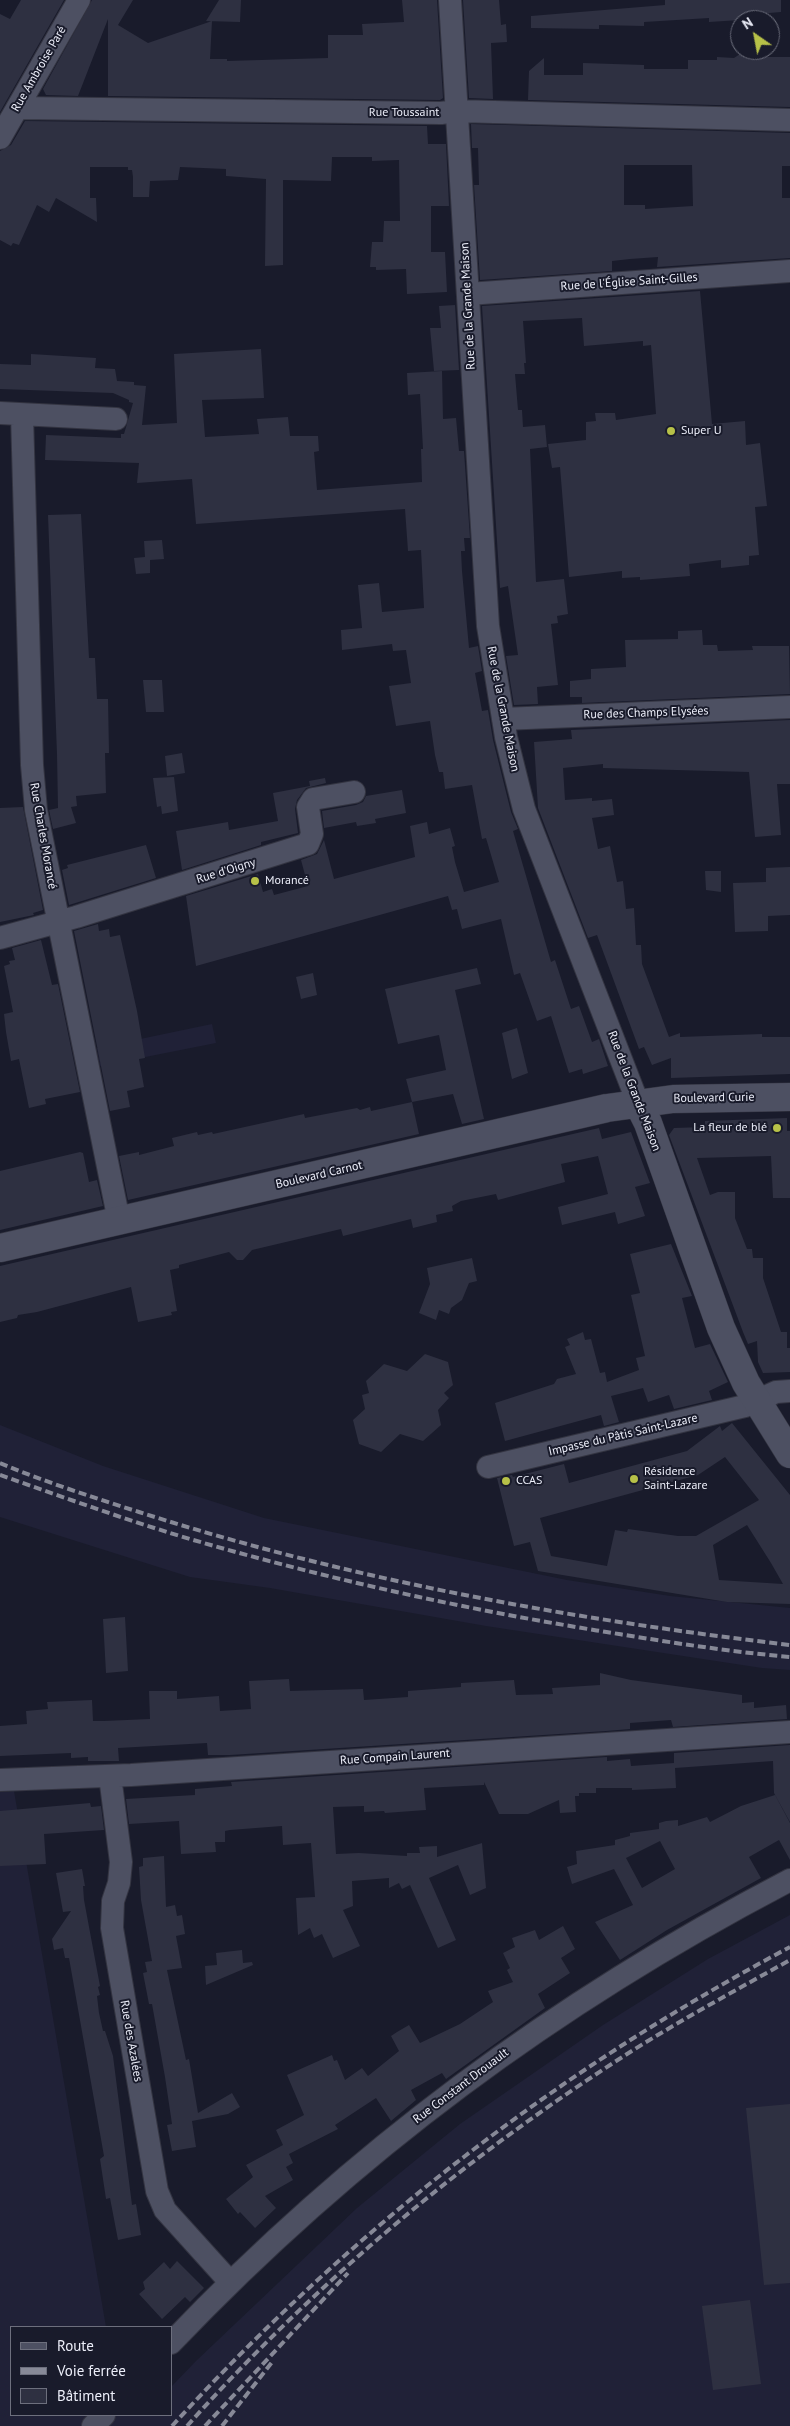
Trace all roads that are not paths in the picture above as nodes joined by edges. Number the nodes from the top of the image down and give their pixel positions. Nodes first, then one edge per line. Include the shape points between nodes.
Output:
1 (79, 0) edge
2 (450, 0) edge
3 (17, 108) junction
4 (457, 111) junction
5 (790, 120) edge
6 (0, 138) edge
7 (790, 271) edge
8 (468, 294) junction
9 (11, 414) edge
10 (116, 419) dead end
11 (790, 707) edge
12 (503, 719) junction
13 (354, 792) dead end
14 (58, 922) junction
15 (0, 938) edge
16 (790, 1097) edge
17 (638, 1103) junction
18 (119, 1222) junction
19 (0, 1248) edge
20 (790, 1391) edge
21 (757, 1400) junction
22 (790, 1454) edge
23 (488, 1467) dead end
24 (790, 1732) edge
25 (110, 1776) junction
26 (0, 1780) edge
27 (790, 1880) edge
28 (230, 2282) junction
29 (172, 2342) edge
30 (103, 2416) edge
31 (93, 2426) edge

1 - 3 street, Rue Ambroise Paré
2 - 4 street, Rue de la Grande Maison
3 - 4 street, Rue Toussaint
3 - 6 street, Rue Ambroise Paré
4 - 5 street, Rue Toussaint
4 - 8 street, Rue de la Grande Maison
7 - 8 street, Rue de l'Église Saint-Gilles
8 - 12 street, Rue de la Grande Maison via 488,626
9 - 10 street, Rue Charles Morancé
9 - 14 street, Rue Charles Morancé via 36,810
11 - 12 street, Rue des Champs Elysées
12 - 17 street, Rue de la Grande Maison via 524,809
13 - 14 street, Rue d'Oigny via 313,799 308,807 312,834 308,844
14 - 15 street
14 - 18 street, Rue Charles Morancé
16 - 17 street, Boulevard Curie via 673,1099
17 - 18 street, Boulevard Carnot
17 - 21 street, Rue de la Grande Maison via 721,1328
18 - 19 street, Boulevard Carnot
20 - 21 street, Impasse du Pâtis Saint-Lazare via 776,1392
21 - 22 street, Rue de la Grande Maison
21 - 23 street, Impasse du Pâtis Saint-Lazare via 745,1406
24 - 25 street, Rue Compain Laurent
25 - 26 street, Rue Compain Laurent
25 - 28 street, Rue des Azalées via 120,1862 120,1883 113,1901 112,1928 156,2191 165,2210
27 - 28 street, Rue Constant Drouault via 649,1957 554,2018 457,2087 372,2154
28 - 29 street, Rue Constant Drouault
30 - 31 street

